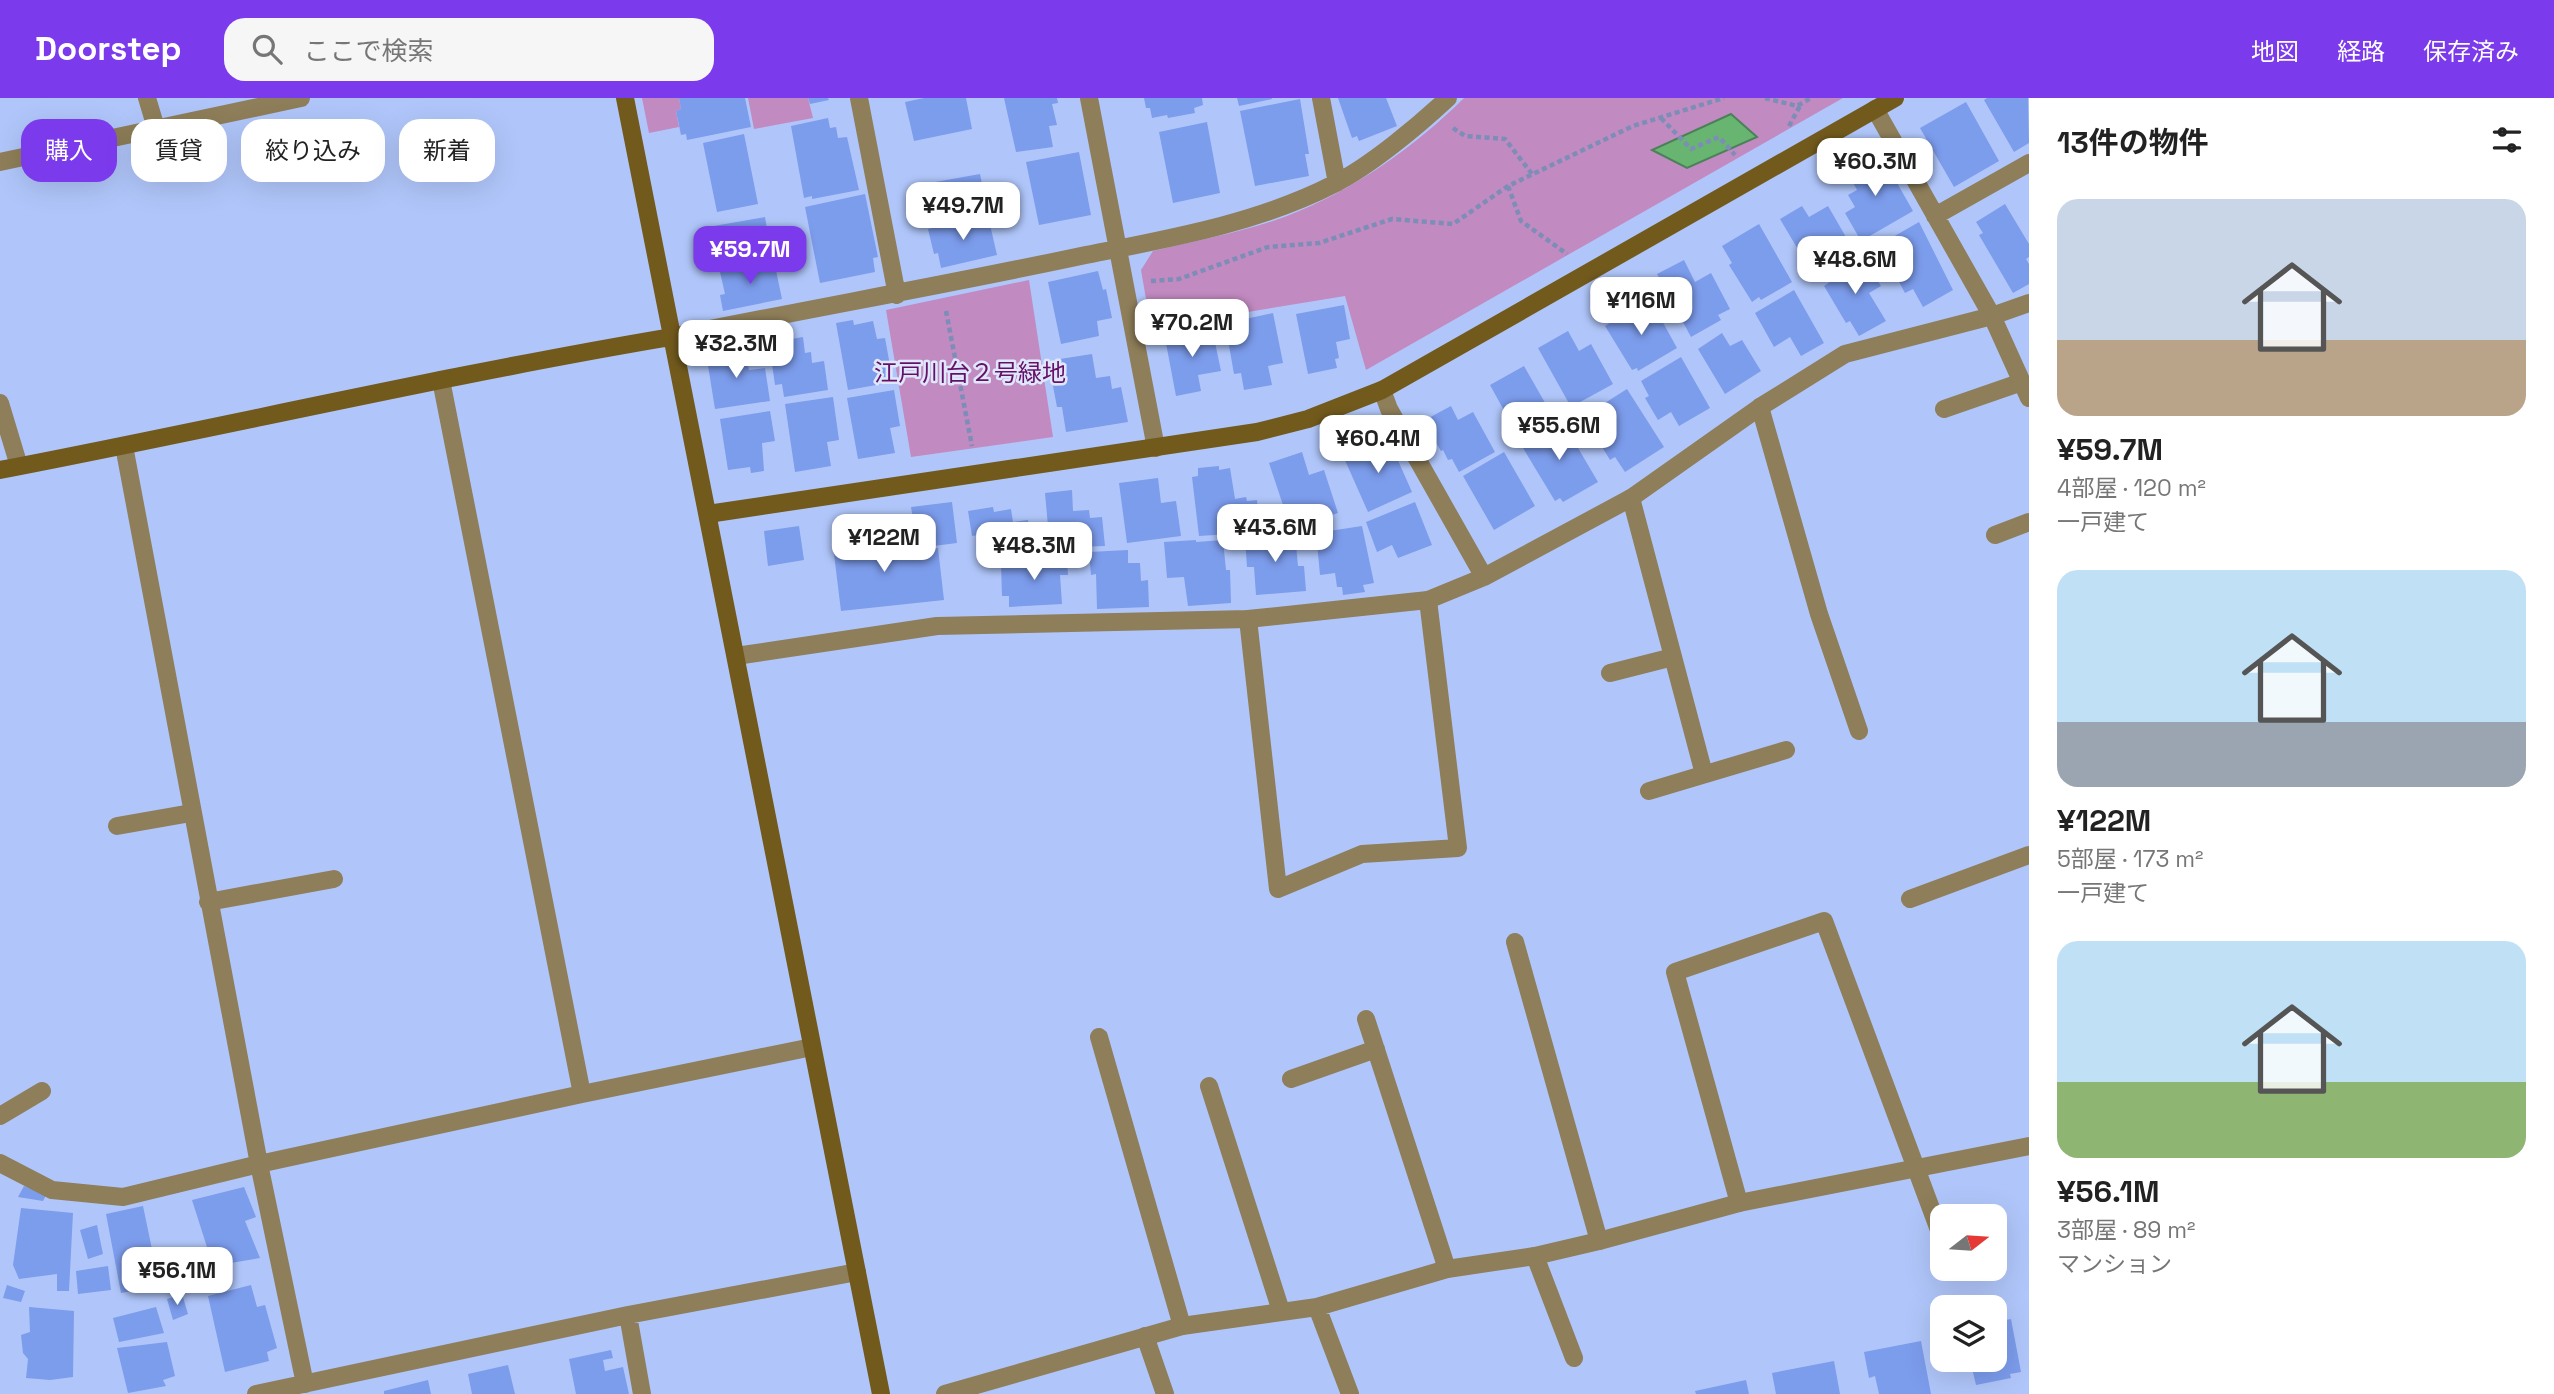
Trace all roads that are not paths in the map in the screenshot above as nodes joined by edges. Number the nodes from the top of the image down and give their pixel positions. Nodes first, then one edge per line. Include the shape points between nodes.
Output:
1 (147, 98) edge
2 (301, 98) edge
3 (625, 98) edge
4 (859, 98) edge
5 (1089, 98) edge
6 (1321, 98) edge
7 (1448, 98) edge
8 (1895, 98) edge
9 (1875, 109) junction
10 (153, 119) edge
11 (200, 119) edge
12 (131, 133) edge
13 (0, 162) edge
14 (2029, 163) edge
15 (1337, 183) junction
16 (1935, 216) junction
17 (1119, 248) junction
18 (897, 295) junction
19 (2029, 303) edge
20 (1992, 316) junction
21 (671, 337) junction
22 (441, 380) junction
23 (1382, 390) junction
24 (2026, 390) edge
25 (0, 403) edge
26 (1760, 407) junction
27 (1944, 409) dead end
28 (124, 446) junction
29 (1156, 448) junction
30 (19, 466) junction
31 (0, 470) edge
32 (1631, 498) junction
33 (708, 514) junction
34 (2029, 522) edge
35 (1995, 535) dead end
36 (1484, 577) junction
37 (1427, 600) junction
38 (1248, 619) junction
39 (736, 656) junction
40 (1673, 657) junction
41 (1610, 673) dead end
42 (1859, 731) dead end
43 (1786, 750) dead end
44 (1704, 774) junction
45 (1649, 791) dead end
46 (191, 813) junction
47 (117, 826) dead end
48 (2029, 855) edge
49 (334, 879) dead end
50 (1910, 899) dead end
51 (208, 902) junction
52 (1515, 942) dead end
53 (1366, 1019) dead end
54 (1099, 1037) dead end
55 (812, 1047) junction
56 (1376, 1049) junction
57 (1290, 1079) dead end
58 (1209, 1086) dead end
59 (42, 1090) dead end
60 (582, 1094) junction
61 (0, 1116) edge
62 (2029, 1146) edge
63 (0, 1163) edge
64 (259, 1164) junction
65 (1916, 1168) junction
66 (1739, 1203) junction
67 (1930, 1206) edge
68 (1599, 1241) junction
69 (1535, 1256) junction
70 (1447, 1269) junction
71 (857, 1272) junction
72 (1317, 1307) junction
73 (1281, 1311) junction
74 (628, 1315) junction
75 (1182, 1326) junction
76 (1145, 1336) junction
77 (1574, 1358) dead end
78 (304, 1384) junction
79 (256, 1394) edge
80 (642, 1394) edge
81 (881, 1394) edge
82 (945, 1394) edge
83 (1166, 1394) edge
84 (1350, 1394) edge

1 - 10 street
2 - 11 street
3 - 21 street
4 - 18 street
5 - 17 street
6 - 15 street
7 - 15 street
8 - 9 street
9 - 16 street
9 - 23 street
12 - 13 street
14 - 16 street
15 - 17 street via 1269,212
16 - 20 street
17 - 18 street
17 - 29 street
18 - 21 street
19 - 20 street
20 - 24 street
20 - 26 street via 1845,354
21 - 22 street
21 - 33 street
22 - 28 street
22 - 60 street
23 - 29 street via 1308,419
23 - 36 street
24 - 27 street
25 - 30 street
26 - 32 street
26 - 42 street via 1819,614
28 - 30 street
28 - 46 street
29 - 33 street
30 - 31 street
32 - 36 street
32 - 40 street
33 - 39 street
34 - 35 street
36 - 37 street
37 - 38 street
37 - 38 street via 1458,848 1362,854 1278,889
38 - 39 street via 937,626
39 - 55 street
40 - 41 street
40 - 44 street
43 - 44 street
44 - 45 street
46 - 47 street
46 - 51 street
48 - 50 street
49 - 51 street
51 - 64 street
52 - 68 street
53 - 56 street
54 - 75 street
55 - 60 street
55 - 71 street
56 - 57 street
56 - 70 street
58 - 73 street
59 - 61 street
60 - 64 street
62 - 65 street
63 - 64 street via 52,1190 123,1197
64 - 78 street
65 - 66 street
65 - 66 street via 1824,921 1675,972
65 - 67 street
66 - 68 street
68 - 69 street
69 - 70 street
69 - 77 street
70 - 72 street
71 - 74 street
71 - 81 street
72 - 73 street
72 - 84 street
73 - 75 street
74 - 78 street
74 - 80 street
75 - 76 street
76 - 82 street
76 - 83 street
78 - 79 street

